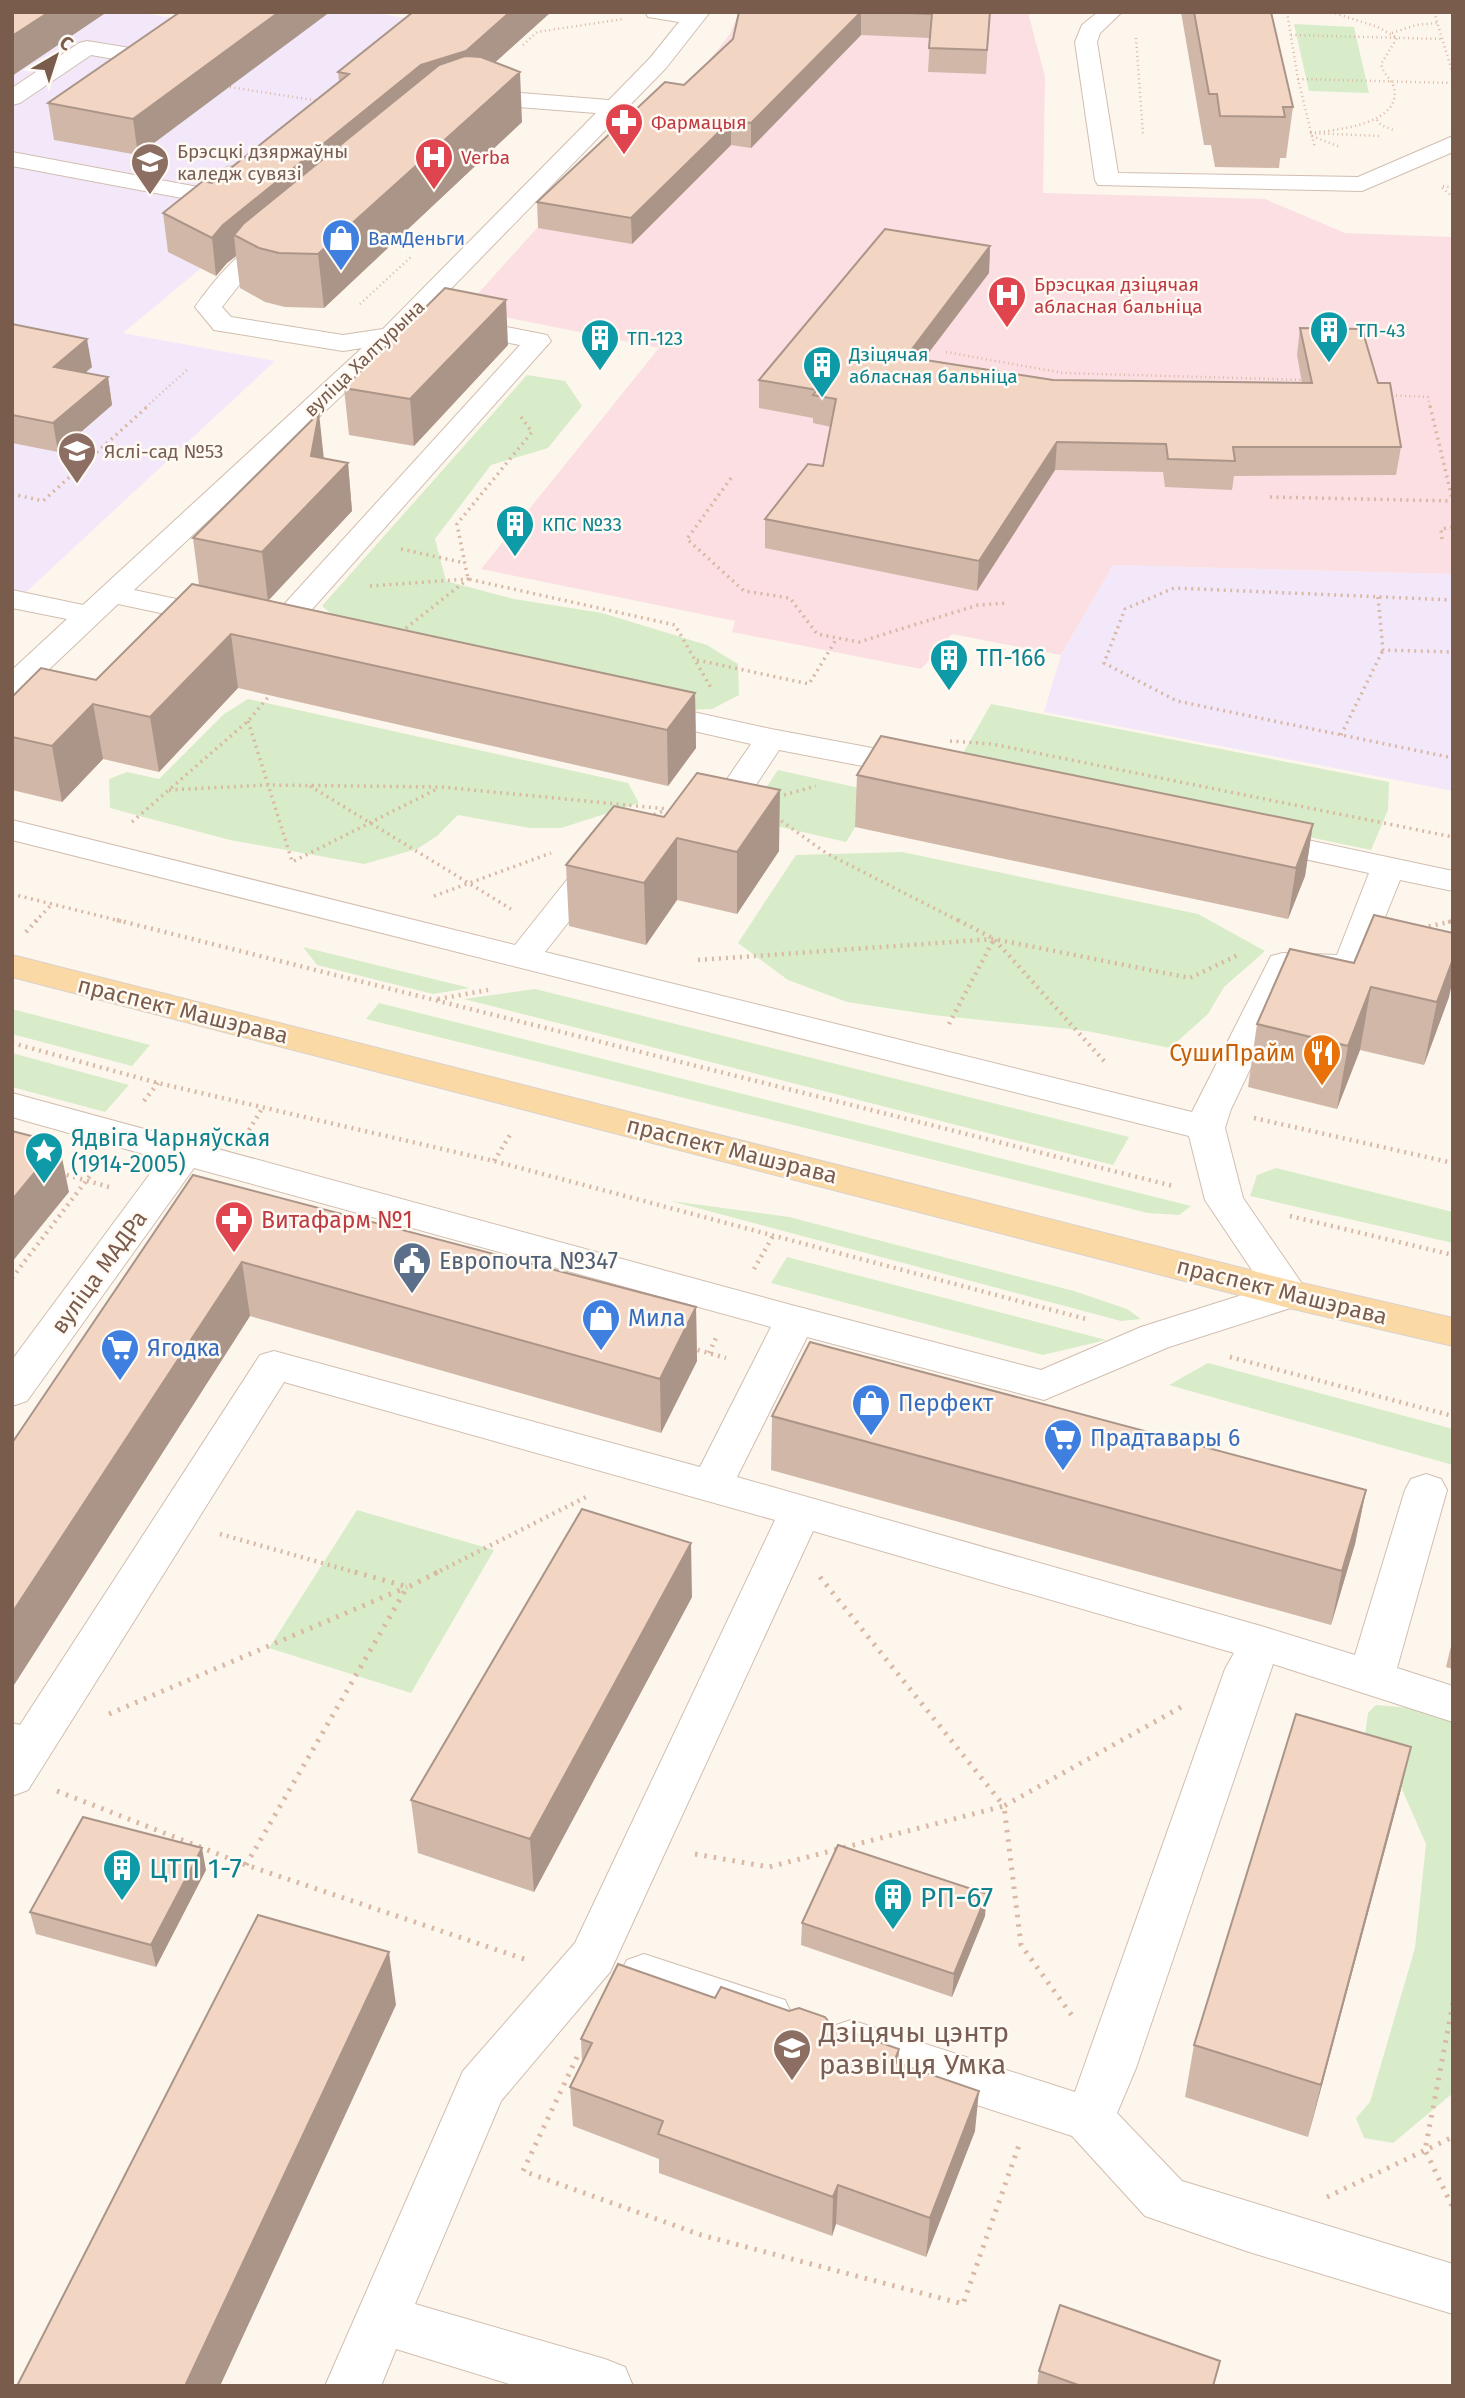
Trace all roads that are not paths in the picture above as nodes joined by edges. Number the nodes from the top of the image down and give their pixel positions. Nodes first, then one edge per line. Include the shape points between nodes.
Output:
1 (656, 12) edge
2 (1111, 12) edge
3 (662, 13) edge
4 (697, 15) edge
5 (149, 58) edge
6 (12, 98) edge
7 (444, 104) edge
8 (613, 107) junction
9 (1453, 143) edge
10 (12, 159) edge
11 (246, 161) edge
12 (299, 219) edge
13 (400, 326) junction
14 (112, 594) junction
15 (12, 599) edge
16 (90, 615) junction
17 (279, 628) junction
18 (310, 636) edge
19 (12, 687) edge
20 (612, 703) edge
21 (771, 739) junction
22 (954, 774) edge
23 (672, 818) edge
24 (12, 830) edge
25 (1231, 833) edge
26 (631, 843) edge
27 (1387, 872) junction
28 (1453, 881) edge
29 (534, 944) junction
30 (16, 952) edge
31 (12, 1105) edge
32 (1206, 1128) junction
33 (186, 1152) junction
34 (1289, 1294) junction
35 (795, 1320) junction
36 (1453, 1332) edge
37 (12, 1391) edge
38 (711, 1487) junction
39 (1426, 1490) dead end
40 (800, 1513) junction
41 (1254, 1656) junction
42 (1371, 1679) junction
43 (1453, 1704) edge
44 (17, 1760) edge
45 (584, 1967) junction
46 (1089, 2119) junction
47 (1453, 2289) edge
48 (380, 2319) junction
49 (353, 2386) edge
50 (605, 2386) edge

1 - 3 street
2 - 9 street via 1090,30 1086,42 1107,180 1362,184
3 - 4 street
4 - 8 street, вуліца Халтурына via 658,63
5 - 6 street via 87,48
7 - 8 street via 466,96
8 - 13 street, вуліца Халтурына
10 - 11 street via 202,195
12 - 13 street via 238,270 208,307 223,324 343,343
13 - 14 street, вуліца Халтурына
13 - 17 street via 538,341
14 - 16 street, вуліца Халтурына
14 - 17 street
15 - 16 street
16 - 19 street, вуліца Халтурына
17 - 18 street
20 - 21 street
21 - 22 street
21 - 23 street via 722,811
24 - 29 street
25 - 27 street
26 - 29 street via 608,851
27 - 28 street
27 - 32 street via 1350,966 1283,964
29 - 32 street
30 - 34 main road, праспект Машэрава
31 - 33 street
32 - 34 street via 1224,1200
33 - 35 street
33 - 37 street, вуліца МАДРа
34 - 35 street via 1155,1337 1044,1385
34 - 36 main road, праспект Машэрава
35 - 38 street
38 - 40 street
38 - 44 street via 274,1365
39 - 42 street
40 - 41 street
40 - 45 street
41 - 42 street
41 - 46 street via 1111,2068
42 - 43 street
45 - 46 street
45 - 48 street via 481,2087
46 - 47 street via 1164,2199
48 - 49 street
48 - 50 street

